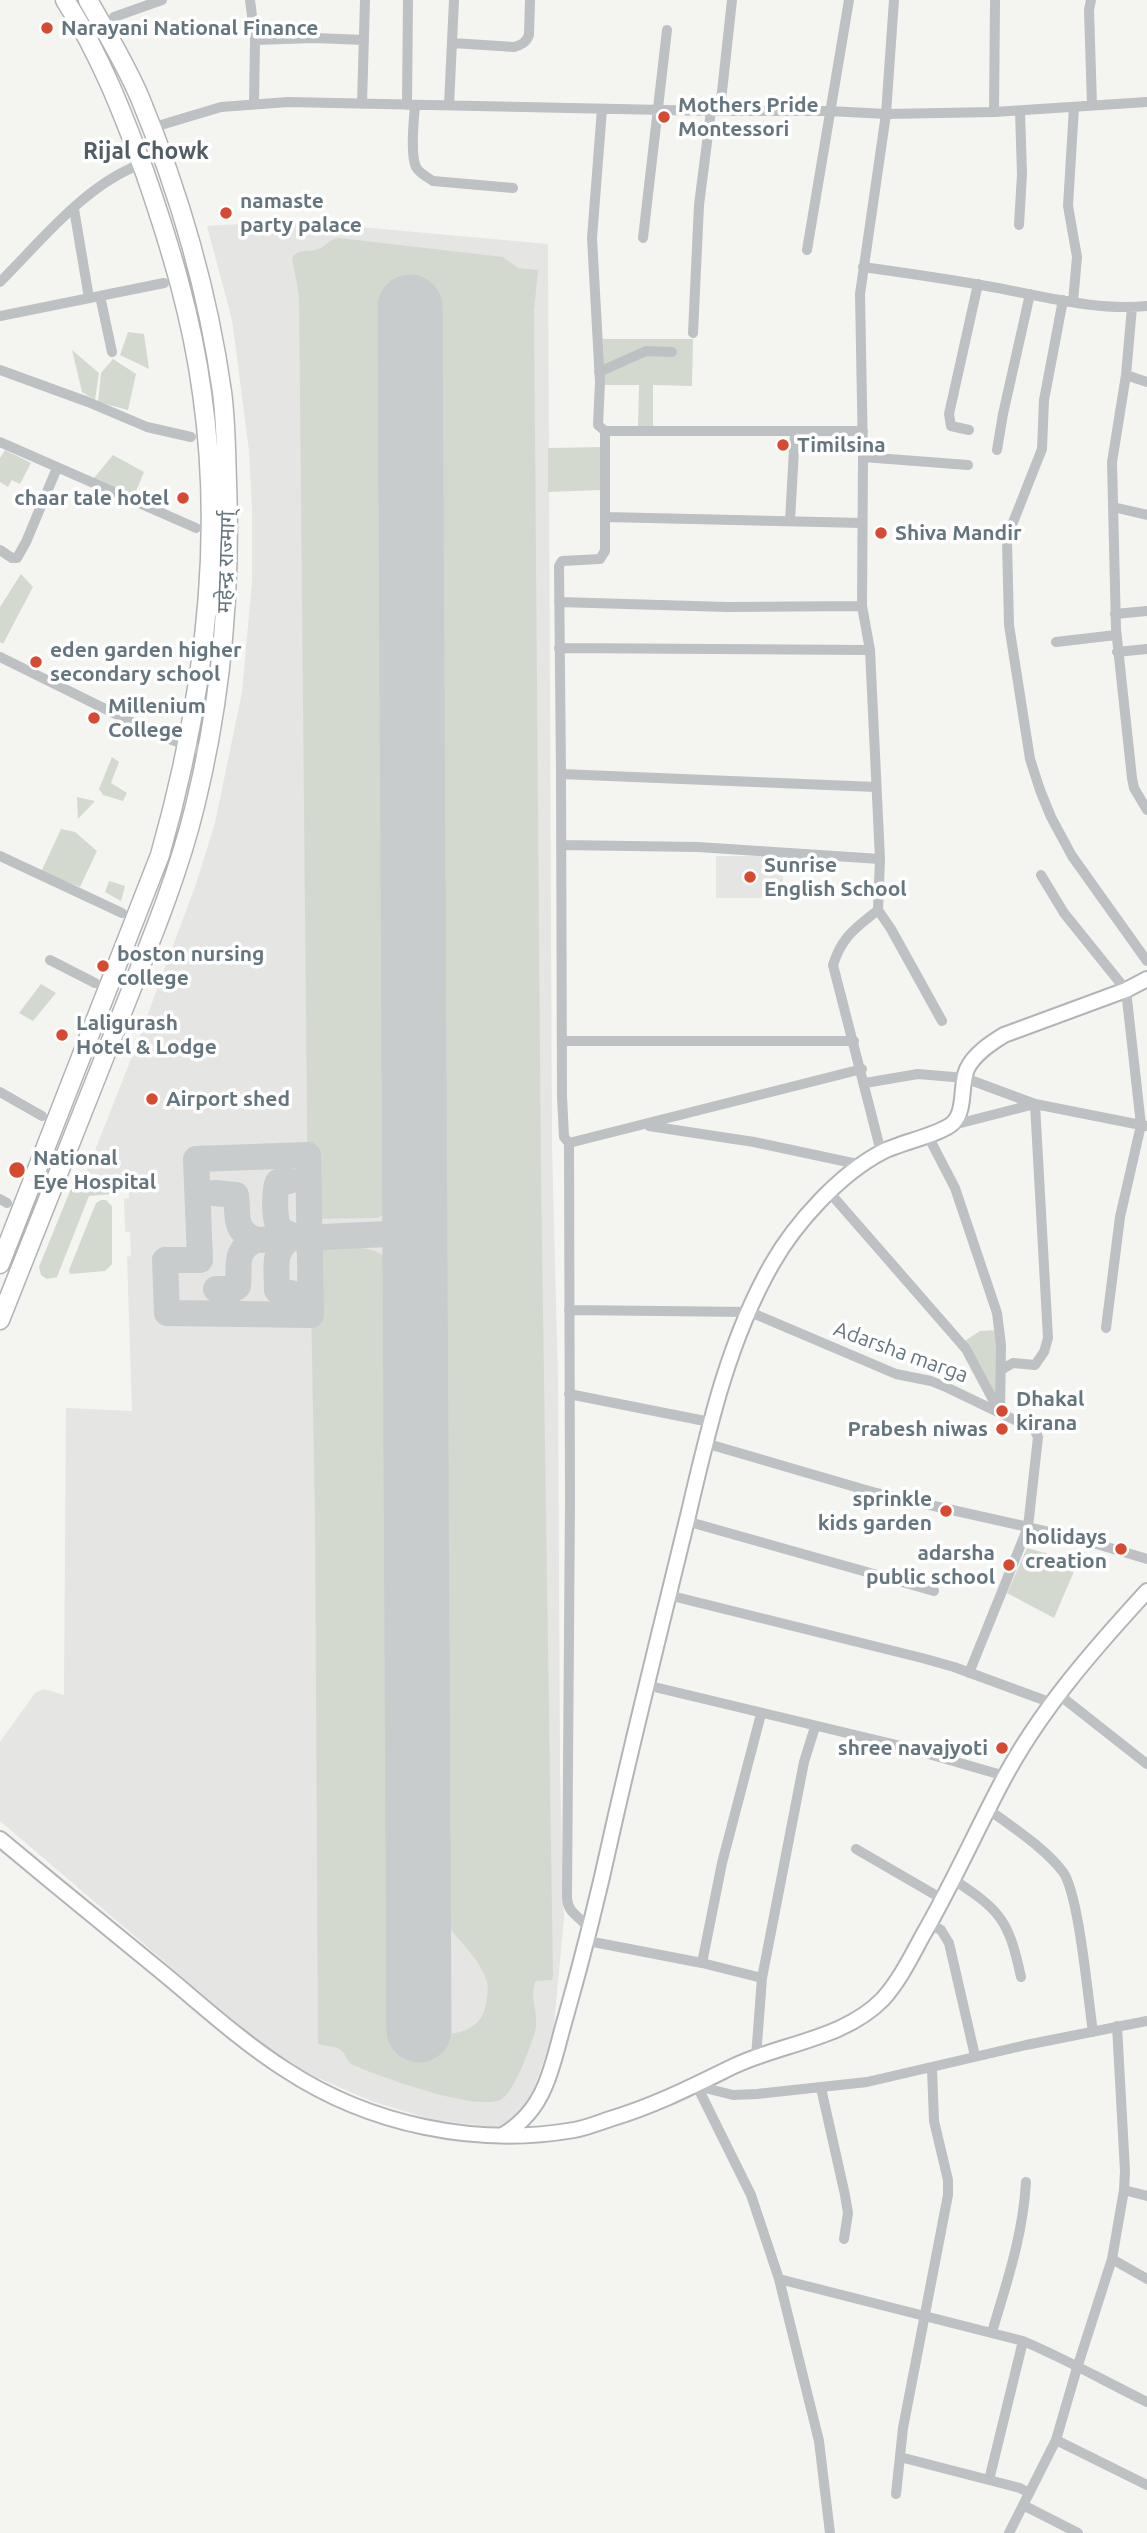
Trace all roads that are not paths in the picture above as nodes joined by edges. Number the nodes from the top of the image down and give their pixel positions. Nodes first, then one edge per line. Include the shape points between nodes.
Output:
1 (65, 0) edge
2 (88, 0) edge
3 (162, 0) edge
4 (250, 0) edge
5 (365, 0) edge
6 (408, 0) edge
7 (454, 0) edge
8 (530, 0) edge
9 (732, 0) edge
10 (849, 0) edge
11 (894, 0) edge
12 (995, 0) edge
13 (1091, 0) edge
14 (114, 17) dead end
15 (667, 30) dead end
16 (255, 40) junction
17 (363, 40) junction
18 (453, 43) junction
19 (1147, 102) edge
20 (254, 104) junction
21 (362, 104) junction
22 (411, 105) junction
23 (1093, 105) junction
24 (449, 106) junction
25 (1074, 107) junction
26 (602, 109) junction
27 (658, 110) junction
28 (716, 111) junction
29 (830, 111) junction
30 (1020, 111) junction
31 (995, 113) junction
32 (886, 114) junction
33 (151, 128) junction
34 (141, 164) junction
35 (513, 188) dead end
36 (74, 209) junction
37 (1019, 225) dead end
38 (643, 238) dead end
39 (807, 250) dead end
40 (863, 267) junction
41 (0, 282) edge
42 (164, 283) dead end
43 (978, 284) junction
44 (1030, 294) junction
45 (95, 297) junction
46 (1068, 301) junction
47 (1147, 306) edge
48 (1132, 307) junction
49 (0, 316) edge
50 (693, 333) dead end
51 (112, 352) dead end
52 (671, 352) dead end
53 (0, 370) edge
54 (599, 372) junction
55 (1126, 375) junction
56 (1147, 383) edge
57 (969, 430) dead end
58 (605, 431) junction
59 (795, 431) junction
60 (863, 431) junction
61 (191, 437) dead end
62 (0, 442) edge
63 (997, 450) dead end
64 (863, 457) junction
65 (968, 465) dead end
66 (57, 468) junction
67 (1113, 506) junction
68 (1147, 515) edge
69 (606, 517) junction
70 (790, 521) junction
71 (862, 523) junction
72 (196, 528) dead end
73 (0, 550) edge
74 (559, 602) junction
75 (862, 606) junction
76 (1147, 611) edge
77 (1115, 614) junction
78 (1116, 635) junction
79 (1056, 642) dead end
80 (559, 648) junction
81 (1147, 649) edge
82 (870, 650) junction
83 (1117, 652) junction
84 (0, 657) edge
85 (186, 747) junction
86 (206, 752) junction
87 (561, 774) junction
88 (876, 787) junction
89 (1147, 810) edge
90 (561, 845) junction
91 (0, 856) edge
92 (880, 859) junction
93 (1041, 875) dead end
94 (878, 910) junction
95 (122, 913) dead end
96 (50, 960) dead end
97 (1147, 961) edge
98 (1147, 979) edge
99 (95, 983) dead end
100 (1126, 990) junction
101 (942, 1021) dead end
102 (562, 1041) junction
103 (854, 1041) junction
104 (862, 1069) junction
105 (965, 1078) junction
106 (865, 1083) junction
107 (0, 1092) edge
108 (1035, 1104) junction
109 (42, 1116) dead end
110 (645, 1125) junction
111 (1144, 1125) edge
112 (949, 1126) junction
113 (928, 1134) junction
114 (569, 1143) junction
115 (881, 1152) junction
116 (862, 1165) junction
117 (830, 1193) junction
118 (0, 1264) edge
119 (569, 1310) junction
120 (750, 1312) junction
121 (0, 1320) edge
122 (1105, 1328) dead end
123 (1001, 1370) junction
124 (569, 1394) junction
125 (1000, 1413) junction
126 (710, 1422) junction
127 (705, 1443) junction
128 (686, 1521) junction
129 (1028, 1527) junction
130 (1147, 1559) edge
131 (934, 1591) dead end
132 (1147, 1591) edge
133 (668, 1595) junction
134 (969, 1673) junction
135 (646, 1685) junction
136 (1055, 1698) junction
137 (761, 1714) junction
138 (815, 1727) junction
139 (1147, 1764) edge
140 (1005, 1776) junction
141 (988, 1808) junction
142 (0, 1839) edge
143 (856, 1849) dead end
144 (954, 1880) junction
145 (944, 1900) junction
146 (930, 1924) junction
147 (589, 1937) junction
148 (702, 1963) junction
149 (1021, 1977) dead end
150 (762, 1978) junction
151 (1147, 2021) edge
152 (1117, 2026) junction
153 (1093, 2032) junction
154 (975, 2056) junction
155 (756, 2057) junction
156 (932, 2068) junction
157 (697, 2086) junction
158 (821, 2088) junction
159 (498, 2137) junction
160 (1026, 2182) dead end
161 (1124, 2190) junction
162 (1147, 2196) edge
163 (845, 2239) dead end
164 (1112, 2259) junction
165 (779, 2279) junction
166 (1147, 2279) edge
167 (925, 2315) junction
168 (992, 2332) junction
169 (1023, 2341) junction
170 (1077, 2368) junction
171 (1147, 2402) edge
172 (1056, 2440) junction
173 (900, 2457) junction
174 (989, 2480) junction
175 (1147, 2485) edge
176 (1029, 2493) junction
177 (896, 2494) dead end
178 (1023, 2505) junction
179 (831, 2533) edge
180 (1009, 2533) edge
181 (1078, 2533) edge

1 - 34 highway, महेन्द्र राज्मार्ग् via 97,56
2 - 33 highway, महेन्द्र राज्मार्ग्
3 - 14 street
4 - 16 street
5 - 17 street
6 - 22 street
7 - 18 street
8 - 18 street via 529,35 520,45
9 - 28 street
10 - 29 street
11 - 32 street
12 - 31 street
13 - 23 street
15 - 27 street
16 - 17 street
16 - 20 street
17 - 21 street
18 - 24 street
19 - 23 street
20 - 21 street
20 - 33 street via 221,107
21 - 22 street
22 - 24 street
22 - 35 street via 414,158 422,174 433,181
23 - 25 street
24 - 26 street
25 - 30 street
25 - 46 street via 1068,206 1077,257
26 - 27 street
26 - 54 street via 592,237
27 - 28 street
27 - 38 street
28 - 29 street
28 - 50 street via 699,205
29 - 32 street
29 - 39 street
30 - 31 street
30 - 37 street
31 - 32 street
32 - 40 street
33 - 86 highway, महेन्द्र राज्मार्ग् via 195,262 222,396 229,558 220,669
34 - 36 street via 115,174
34 - 85 highway, महेन्द्र राज्मार्ग् via 179,280 200,382 206,440 207,598
36 - 41 street
36 - 45 street
40 - 43 street
40 - 60 street
42 - 45 street
43 - 44 street
43 - 57 street via 949,414 951,426
44 - 46 street
44 - 63 street
45 - 49 street
45 - 51 street
46 - 48 street
46 - 97 street via 1044,400 1042,449 1007,541 1009,625 1030,759 1051,817 1072,856
47 - 48 street
48 - 55 street
52 - 54 street via 646,351
53 - 61 street via 147,427
54 - 58 street via 598,425
55 - 56 street
55 - 67 street via 1112,462
58 - 59 street
58 - 69 street
59 - 60 street
59 - 70 street
60 - 64 street
62 - 66 street
64 - 65 street
64 - 71 street
66 - 72 street
66 - 73 street via 17,558
67 - 68 street
67 - 77 street
69 - 70 street
69 - 74 street via 604,556 594,561 562,561 559,566
70 - 71 street
71 - 75 street
74 - 75 street
74 - 80 street
75 - 82 street
76 - 77 street
77 - 78 street
78 - 79 street
78 - 83 street
80 - 82 street
80 - 87 street
81 - 83 street
82 - 88 street
83 - 89 street via 1132,778
84 - 85 street
85 - 86 street
85 - 118 highway, महेन्द्र राज्मार्ग् via 160,855
86 - 121 highway, महेन्द्र राज्मार्ग् via 195,808 168,891
87 - 88 street
87 - 90 street
88 - 92 street
90 - 92 street via 698,847
90 - 102 street
91 - 95 street
92 - 94 street
93 - 100 street via 1064,913
94 - 101 street
94 - 103 street via 838,947 833,965
96 - 99 street
98 - 100 main road
100 - 105 main road via 1004,1035 971,1063
100 - 111 street
102 - 103 street
102 - 114 street via 564,1137
103 - 104 street
104 - 106 street
104 - 110 street
105 - 106 street via 918,1074
105 - 108 street
105 - 112 main road via 958,1114
106 - 115 street
107 - 109 street
108 - 111 street
108 - 112 street
108 - 123 street via 1048,1338 1035,1365 1013,1363
110 - 114 street
110 - 116 street
111 - 122 street via 1120,1217
112 - 113 main road
113 - 115 main road
113 - 123 street via 955,1188 996,1314
114 - 119 street
115 - 116 main road
116 - 117 main road
117 - 120 main road via 771,1265
117 - 125 street via 966,1349
119 - 120 street
119 - 124 street
120 - 125 street, Adarsha marga via 896,1374 931,1381
120 - 126 main road
123 - 125 street
124 - 126 street
124 - 147 street via 567,1898 568,1907 585,1922
125 - 129 street, Adarsha marga via 1034,1429 1038,1437
126 - 127 main road
127 - 128 main road
127 - 129 street via 876,1493
128 - 131 street
128 - 133 main road
129 - 130 street
129 - 134 street
132 - 136 main road
133 - 134 street
133 - 135 main road
134 - 136 street
135 - 137 street
135 - 147 main road
136 - 139 street via 1099,1724
136 - 140 main road
137 - 138 street
137 - 148 street via 722,1863
138 - 140 street
138 - 150 street via 804,1762
140 - 141 main road
141 - 144 main road
141 - 153 street via 1065,1874
142 - 159 main road via 250,2045 296,2076 395,2118 458,2134
143 - 145 street
144 - 145 main road
144 - 149 street via 1003,1921
145 - 146 main road
146 - 154 street via 941,1930 949,1943
146 - 155 main road via 899,1979 868,2012 828,2033
147 - 148 street
147 - 159 main road via 545,2086 523,2120
148 - 150 street
150 - 155 street
151 - 152 street
152 - 153 street
152 - 161 street
153 - 154 street
154 - 156 street
155 - 157 main road
156 - 158 street
156 - 167 street via 934,2121 948,2187
157 - 158 street via 733,2095
157 - 159 main road via 578,2130
157 - 165 street via 751,2195
158 - 163 street via 848,2213
160 - 168 street via 1016,2254
161 - 162 street
161 - 164 street
164 - 166 street
164 - 170 street
165 - 167 street
165 - 179 street via 819,2441
167 - 168 street
167 - 173 street
168 - 169 street
169 - 170 street
169 - 174 street
170 - 171 street
170 - 172 street
172 - 175 street
172 - 176 street
173 - 174 street
173 - 177 street
174 - 176 street
176 - 178 street
178 - 180 street
178 - 181 street

